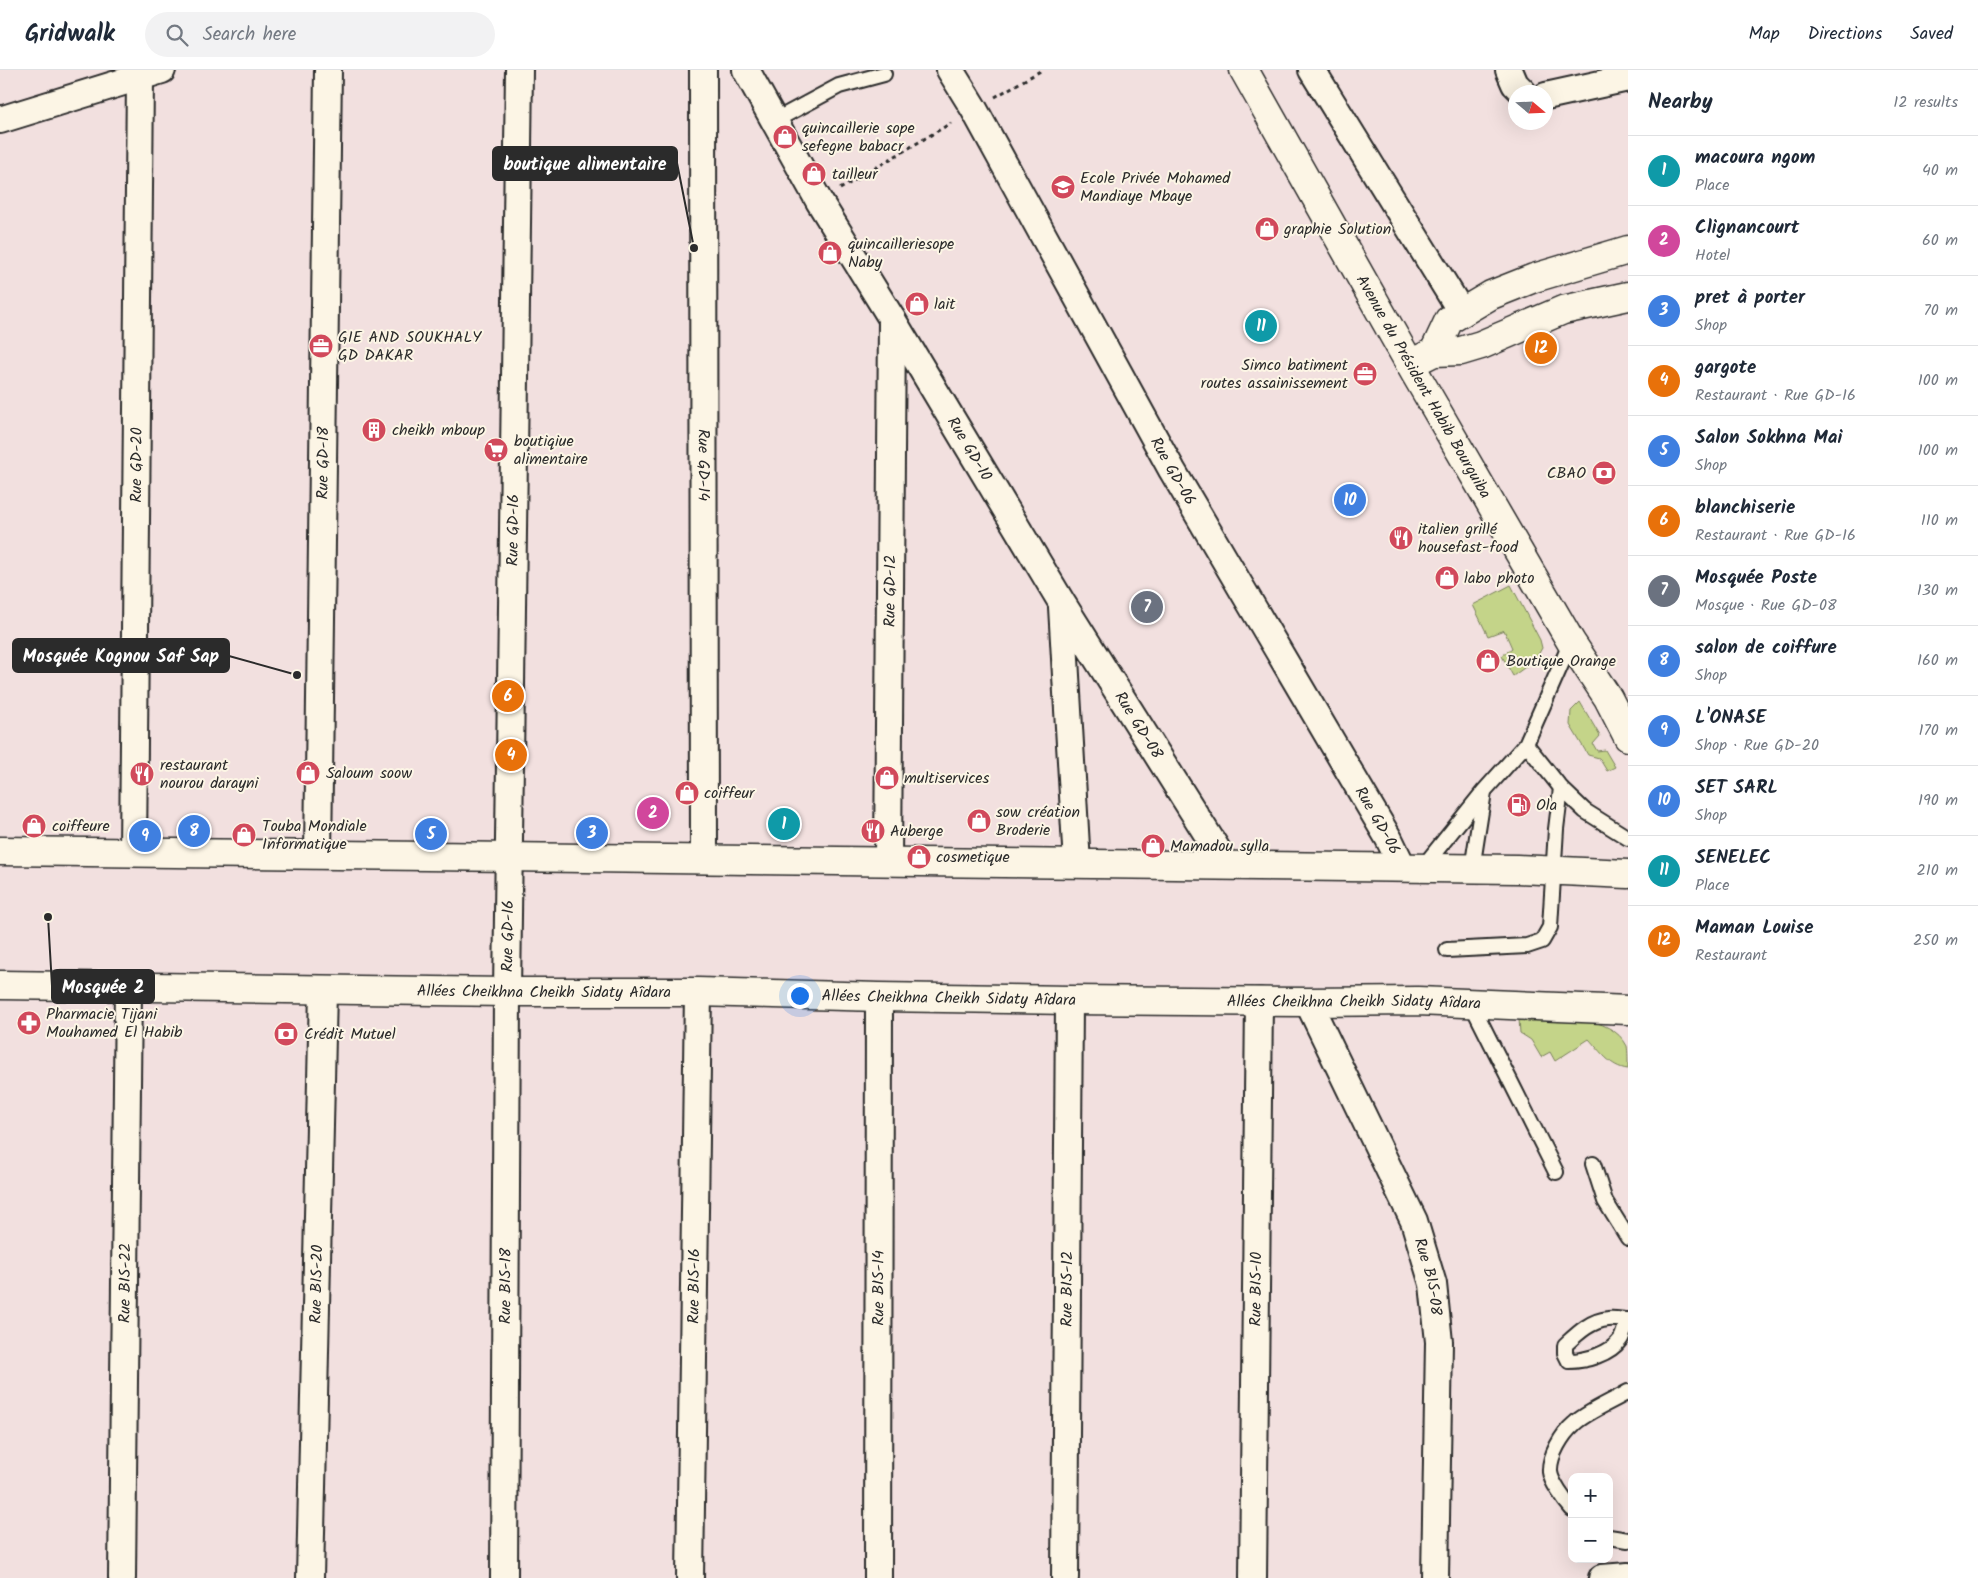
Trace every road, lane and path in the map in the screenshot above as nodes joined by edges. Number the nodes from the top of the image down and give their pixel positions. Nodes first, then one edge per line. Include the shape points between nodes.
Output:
1 (328, 70) edge
2 (519, 70) edge
3 (703, 70) edge
4 (746, 70) edge
5 (950, 70) edge
6 (1042, 70) edge
7 (1244, 70) edge
8 (1312, 70) edge
9 (1509, 70) edge
10 (151, 74) edge
11 (884, 74) dead end
12 (1628, 78) edge
13 (1516, 85) edge
14 (1553, 94) edge
15 (974, 109) junction
16 (0, 120) edge
17 (774, 122) junction
18 (818, 201) junction
19 (1628, 250) edge
20 (1628, 296) edge
21 (1462, 313) junction
22 (892, 319) junction
23 (1434, 352) junction
24 (1410, 364) junction
25 (1062, 603) junction
26 (1571, 642) junction
27 (1627, 731) edge
28 (1526, 744) junction
29 (1561, 788) junction
30 (1484, 791) junction
31 (1628, 838) edge
32 (0, 851) edge
33 (132, 853) junction
34 (318, 856) junction
35 (1220, 857) junction
36 (704, 860) junction
37 (888, 862) junction
38 (509, 864) junction
39 (1077, 864) junction
40 (1413, 868) junction
41 (1472, 869) junction
42 (1553, 871) junction
43 (1628, 874) edge
44 (1447, 950) dead end
45 (508, 979) junction
46 (0, 986) edge
47 (128, 987) junction
48 (323, 990) junction
49 (698, 992) junction
50 (879, 997) junction
51 (1069, 1000) junction
52 (1258, 1001) junction
53 (1308, 1002) junction
54 (1471, 1003) junction
55 (1628, 1010) edge
56 (1593, 1164) dead end
57 (1556, 1172) dead end
58 (1628, 1238) edge
59 (1628, 1392) edge
60 (1568, 1504) edge
61 (1613, 1538) edge
62 (1628, 1540) edge
63 (122, 1578) edge
64 (310, 1578) edge
65 (504, 1578) edge
66 (690, 1578) edge
67 (878, 1578) edge
68 (1066, 1578) edge
69 (1254, 1578) edge
70 (1435, 1578) edge

1 - 34 street, Rue GD-18
2 - 38 street, Rue GD-16
3 - 36 street, Rue GD-14
4 - 17 street, Rue GD-10
5 - 15 street, Rue GD-06
6 - 15 path
7 - 24 main road, Avenue du Président Habib Bourguiba
8 - 21 street
9 - 13 street
10 - 16 street
10 - 33 street, Rue GD-20
11 - 17 lane via 839,86
12 - 14 street
15 - 18 path
15 - 40 street, Rue GD-06 via 1172,470 1389,839
17 - 18 street, Rue GD-10
18 - 22 street, Rue GD-10
19 - 21 main road via 1534,278 1492,295
20 - 23 main road via 1563,310 1461,351
21 - 23 main road via 1450,320
22 - 25 street, Rue GD-10
22 - 37 street, Rue GD-12
23 - 24 main road
24 - 26 main road, Avenue du Président Habib Bourguiba
25 - 35 street, Rue GD-08
25 - 39 street, Rue GD-10
26 - 27 main road, Avenue du Président Habib Bourguiba
26 - 28 lane
28 - 29 lane
28 - 30 lane
29 - 31 lane via 1585,811
29 - 42 lane
30 - 40 lane
30 - 41 lane
32 - 33 main road
33 - 34 main road
34 - 38 main road
35 - 39 main road
35 - 40 main road
36 - 37 main road
36 - 38 main road
37 - 39 main road
38 - 45 street, Rue GD-16
40 - 41 main road
41 - 42 main road
42 - 43 main road
42 - 44 lane via 1550,928 1542,941 1526,946
45 - 48 main road, Allées Cheikhna Cheikh Sidaty Aîdara
45 - 49 main road, Allées Cheikhna Cheikh Sidaty Aîdara
45 - 65 street, Rue BIS-18
46 - 47 main road, Allées Cheikhna Cheikh Sidaty Aîdara
47 - 48 main road, Allées Cheikhna Cheikh Sidaty Aîdara
47 - 63 street, Rue BIS-22
48 - 64 street, Rue BIS-20
49 - 50 main road, Allées Cheikhna Cheikh Sidaty Aîdara
49 - 66 street, Rue BIS-16
50 - 51 main road, Allées Cheikhna Cheikh Sidaty Aîdara
50 - 67 street, Rue BIS-14
51 - 52 main road, Allées Cheikhna Cheikh Sidaty Aîdara
51 - 68 street, Rue BIS-12
52 - 53 main road, Allées Cheikhna Cheikh Sidaty Aîdara
52 - 69 street, Rue BIS-10
53 - 54 main road, Allées Cheikhna Cheikh Sidaty Aîdara
53 - 70 street, Rue BIS-08 via 1414,1221 1433,1284 1438,1342
54 - 55 main road, Allées Cheikhna Cheikh Sidaty Aîdara
54 - 57 lane
56 - 58 lane via 1605,1201
59 - 60 lane via 1575,1422 1552,1456 1550,1473
61 - 62 lane

